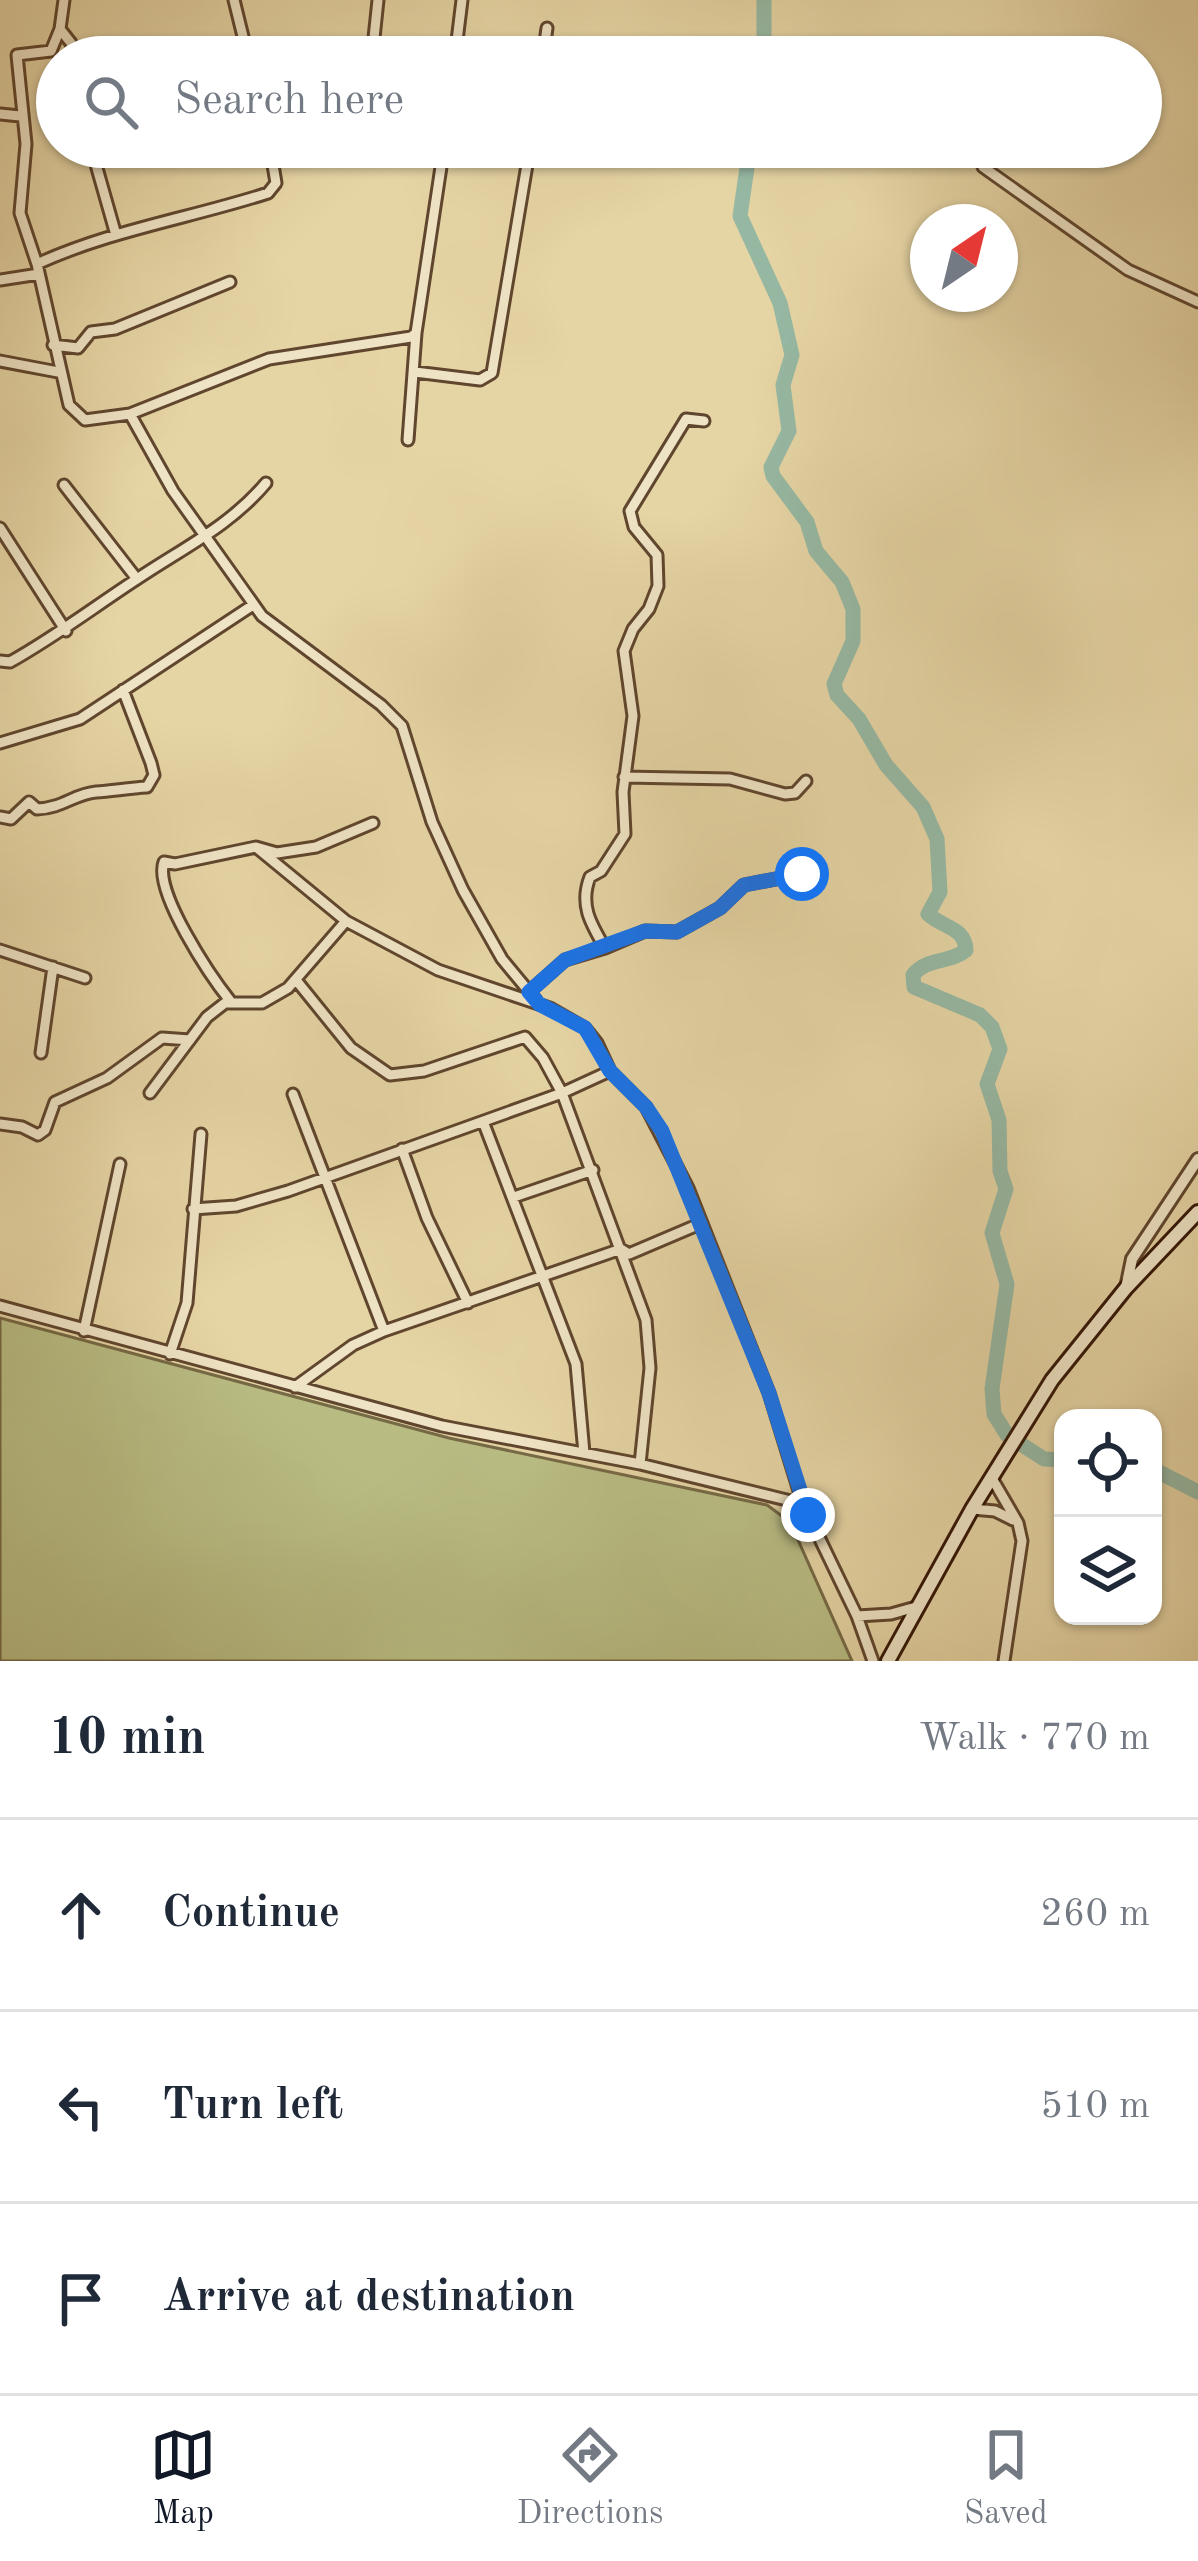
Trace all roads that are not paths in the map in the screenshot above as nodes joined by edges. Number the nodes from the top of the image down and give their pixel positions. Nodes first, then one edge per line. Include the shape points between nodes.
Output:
1 (64, 0) edge
2 (233, 0) edge
3 (378, 0) edge
4 (462, 0) edge
5 (547, 28) dead end
6 (60, 29) junction
7 (57, 36) edge
8 (65, 36) edge
9 (242, 36) edge
10 (374, 36) edge
11 (458, 36) edge
12 (546, 36) edge
13 (36, 53) edge
14 (0, 114) edge
15 (20, 116) junction
16 (98, 168) edge
17 (274, 168) edge
18 (441, 168) edge
19 (526, 168) edge
20 (984, 168) edge
21 (116, 236) junction
22 (38, 269) junction
23 (0, 280) edge
24 (230, 282) dead end
25 (1198, 302) edge
26 (416, 333) junction
27 (53, 345) junction
28 (0, 361) edge
29 (58, 372) junction
30 (415, 372) junction
31 (130, 414) junction
32 (704, 421) dead end
33 (408, 440) dead end
34 (266, 483) dead end
35 (64, 485) dead end
36 (0, 529) edge
37 (204, 538) junction
38 (136, 579) junction
39 (253, 605) junction
40 (66, 631) junction
41 (0, 661) edge
42 (123, 690) junction
43 (0, 743) edge
44 (624, 777) junction
45 (806, 781) dead end
46 (0, 817) edge
47 (373, 823) dead end
48 (256, 848) junction
49 (812, 880) dead end
50 (346, 921) junction
51 (605, 948) junction
52 (0, 950) edge
53 (53, 968) junction
54 (85, 978) dead end
55 (296, 980) junction
56 (529, 992) junction
57 (231, 1001) junction
58 (539, 1004) junction
59 (190, 1040) junction
60 (41, 1053) dead end
61 (610, 1071) junction
62 (150, 1093) dead end
63 (562, 1093) junction
64 (292, 1094) dead end
65 (0, 1124) edge
66 (484, 1124) junction
67 (201, 1134) dead end
68 (402, 1149) junction
69 (1198, 1159) edge
70 (120, 1165) dead end
71 (593, 1170) junction
72 (326, 1178) junction
73 (514, 1197) junction
74 (193, 1209) junction
75 (1198, 1212) edge
76 (702, 1223) junction
77 (620, 1249) junction
78 (543, 1278) junction
79 (1126, 1288) junction
80 (468, 1303) junction
81 (0, 1306) edge
82 (84, 1331) junction
83 (384, 1331) junction
84 (170, 1354) junction
85 (295, 1388) junction
86 (584, 1453) junction
87 (640, 1464) junction
88 (993, 1480) junction
89 (803, 1504) junction
90 (972, 1509) junction
91 (1018, 1523) junction
92 (916, 1606) junction
93 (857, 1616) junction
94 (873, 1661) edge
95 (888, 1661) edge
96 (1004, 1661) edge

1 - 6 street
2 - 9 street
3 - 10 street
4 - 11 street
5 - 12 street
6 - 7 street
6 - 8 street
13 - 15 street via 17,55
14 - 15 street
15 - 22 street via 20,213
16 - 21 street
17 - 21 street via 268,193
18 - 26 street
19 - 30 street via 492,373 480,380
20 - 25 street via 1128,270
21 - 22 street
22 - 23 street
22 - 27 street
24 - 27 street via 91,332 78,348
26 - 30 street
26 - 31 street via 269,359
27 - 29 street
28 - 29 street
29 - 31 street via 79,417
30 - 33 street
31 - 37 street
32 - 44 street via 686,419 630,511 659,571 654,599 624,651 633,716
34 - 37 street
35 - 38 street
36 - 40 street
37 - 38 street
37 - 39 street
38 - 40 street
39 - 42 street
39 - 56 street via 402,726 443,850
40 - 41 street
42 - 43 street via 63,727
42 - 46 street via 152,763 147,787 96,792 59,808 29,802 11,819
44 - 45 street via 730,779 790,794
44 - 51 street via 625,834 584,896
47 - 48 street via 316,848
48 - 50 street
48 - 57 street via 160,867 185,933
49 - 51 street via 802,874 744,885 677,932 645,931
50 - 55 street
50 - 58 street via 437,970
51 - 56 street via 554,966
52 - 53 street
53 - 54 street
53 - 60 street
55 - 57 street via 262,1003
55 - 63 street via 351,1048 390,1075 525,1037
56 - 58 street
57 - 59 street
58 - 61 street via 585,1028
59 - 62 street
59 - 65 street via 162,1038 107,1078 55,1102 38,1136
61 - 63 street
61 - 76 street via 662,1131
63 - 66 street
63 - 71 street
64 - 72 street
66 - 68 street
66 - 73 street
67 - 74 street
68 - 72 street
68 - 80 street
69 - 79 street via 1132,1259
70 - 82 street
71 - 73 street
71 - 77 street
72 - 74 street via 236,1206
72 - 83 street
73 - 78 street
74 - 84 street via 187,1303
75 - 79 main road
76 - 77 street via 629,1254
76 - 89 street
77 - 78 street
77 - 87 street via 648,1341
78 - 80 street
78 - 86 street via 577,1364
79 - 88 main road via 1052,1380
80 - 83 street
81 - 82 street
82 - 84 street
83 - 85 street
84 - 85 street
85 - 86 street
86 - 87 street
87 - 89 street
88 - 90 main road
88 - 91 street
89 - 93 street
90 - 91 street
90 - 92 main road
91 - 96 street via 1023,1555
92 - 93 street
92 - 95 main road
93 - 94 street

